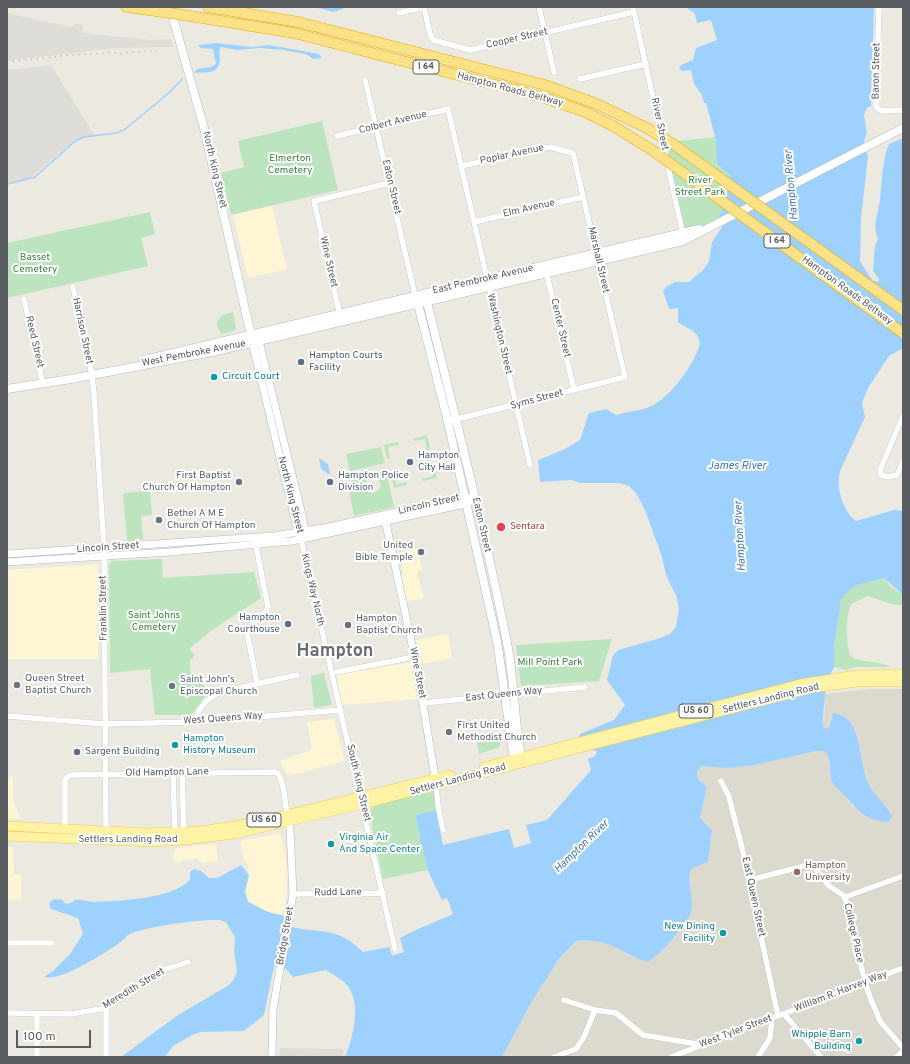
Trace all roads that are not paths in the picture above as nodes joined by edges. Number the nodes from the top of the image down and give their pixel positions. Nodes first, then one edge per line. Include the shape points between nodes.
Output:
1 (126, 7) edge
2 (170, 7) edge
3 (208, 7) edge
4 (424, 7) edge
5 (539, 7) edge
6 (879, 7) edge
7 (634, 10) edge
8 (399, 13) dead end
9 (545, 33) junction
10 (646, 64) junction
11 (554, 72) dead end
12 (580, 79) dead end
13 (365, 80) dead end
14 (448, 109) joint
15 (903, 110) edge
16 (377, 127) junction
17 (903, 128) edge
18 (337, 136) dead end
19 (563, 150) joint
20 (461, 166) junction
21 (390, 183) junction
22 (583, 197) junction
23 (474, 222) junction
24 (684, 237) junction
25 (597, 258) junction
26 (546, 270) junction
27 (487, 279) junction
28 (73, 287) dead end
29 (489, 288) junction
30 (415, 295) junction
31 (24, 299) dead end
32 (423, 303) junction
33 (903, 310) edge
34 (340, 313) junction
35 (342, 322) junction
36 (903, 333) edge
37 (254, 339) junction
38 (92, 375) junction
39 (625, 378) joint
40 (43, 384) junction
41 (7, 389) edge
42 (574, 390) junction
43 (515, 406) junction
44 (903, 416) edge
45 (458, 419) junction
46 (448, 422) junction
47 (903, 461) edge
48 (530, 465) dead end
49 (475, 499) junction
50 (465, 500) junction
51 (385, 518) junction
52 (301, 535) junction
53 (255, 542) junction
54 (104, 548) junction
55 (7, 554) edge
56 (104, 557) junction
57 (7, 562) edge
58 (414, 657) junction
59 (337, 672) dead end
60 (903, 674) edge
61 (297, 675) dead end
62 (847, 680) junction
63 (903, 682) edge
64 (257, 683) junction
65 (585, 687) dead end
66 (510, 694) junction
67 (423, 703) junction
68 (340, 710) junction
69 (7, 716) edge
70 (194, 722) junction
71 (105, 724) junction
72 (518, 761) junction
73 (173, 773) junction
74 (182, 773) junction
75 (106, 775) junction
76 (721, 781) dead end
77 (435, 782) junction
78 (362, 801) junction
79 (288, 818) junction
80 (7, 826) edge
81 (65, 830) junction
82 (444, 830) dead end
83 (7, 836) edge
84 (106, 836) junction
85 (180, 836) junction
86 (903, 876) edge
87 (750, 880) junction
88 (383, 893) junction
89 (293, 894) junction
90 (845, 897) junction
91 (7, 943) edge
92 (52, 943) dead end
93 (395, 949) dead end
94 (188, 962) dead end
95 (903, 968) edge
96 (864, 983) junction
97 (564, 1000) dead end
98 (106, 1008) junction
99 (594, 1010) junction
100 (7, 1013) edge
101 (37, 1014) junction
102 (784, 1014) junction
103 (775, 1017) junction
104 (703, 1045) junction
105 (903, 1050) edge
106 (106, 1055) dead end
107 (37, 1057) edge
108 (272, 1057) edge
109 (554, 1057) edge
110 (671, 1057) edge
111 (758, 1057) edge
112 (821, 1057) edge
113 (896, 1057) edge

1 - 36 highway, Hampton Roads Beltway / I 64, bridge via 294,33 565,104 595,117 652,150
2 - 37 main road, North King Street via 204,128
3 - 33 highway, Hampton Roads Beltway / I 64, bridge via 298,22 545,86 597,104 647,128 673,144
4 - 8 street
4 - 9 street, Cooper Street via 433,40 470,50
5 - 9 street
6 - 15 street, Baron Street via 876,105 883,111
7 - 9 street, Cooper Street
7 - 10 street, River Street
9 - 11 street
10 - 12 street
10 - 24 street, River Street
13 - 16 street, Eaton Street
14 - 16 street, Colbert Avenue
14 - 20 street, Washington Street
16 - 18 street, Colbert Avenue
16 - 21 street, Eaton Street
17 - 24 main road, East Pembroke Avenue, bridge
19 - 20 street, Poplar Avenue via 550,147
19 - 22 street, Marshall Street via 573,153
20 - 23 street, Washington Street
21 - 30 street, Eaton Street
21 - 34 street, Wine Street via 314,201
22 - 23 street, Elm Avenue
22 - 25 street, Marshall Street
23 - 27 street, Washington Street
24 - 25 main road, East Pembroke Avenue
25 - 26 main road, East Pembroke Avenue
25 - 39 street, Marshall Street
26 - 27 main road, East Pembroke Avenue
26 - 29 main road, East Pembroke Avenue
26 - 42 street, Center Street
27 - 29 street, Washington Street
27 - 30 main road, East Pembroke Avenue
28 - 38 street, Harrison Street
29 - 32 main road, East Pembroke Avenue
29 - 43 street, Washington Street
30 - 32 main road
30 - 34 main road, East Pembroke Avenue
31 - 40 street, Reed Street
32 - 35 main road, East Pembroke Avenue
32 - 45 main road, Eaton Street
32 - 46 main road, Eaton Street
34 - 35 street, Wine Street
34 - 37 main road, East Pembroke Avenue
35 - 37 main road, East Pembroke Avenue
37 - 38 main road, West Pembroke Avenue via 153,358
37 - 52 street, North King Street
38 - 40 main road, West Pembroke Avenue
38 - 54 street, Franklin Street
39 - 42 street, Syms Street
40 - 41 main road, West Pembroke Avenue
42 - 43 street, Syms Street
43 - 45 street, Syms Street
43 - 48 street, Washington Street
44 - 47 street via 880,470 881,475 897,475
45 - 46 street, Syms Street
45 - 49 main road, Eaton Street
46 - 50 main road, Eaton Street
49 - 50 street, Lincoln Street
49 - 66 main road, Eaton Street via 498,597
50 - 51 street, Lincoln Street
50 - 66 main road, Eaton Street
51 - 52 street, Lincoln Street
51 - 58 street, Wine Street
52 - 53 street, Lincoln Street
52 - 68 street, Kings Way North
53 - 54 street, Lincoln Street
53 - 56 street, Lincoln Street
53 - 64 street via 268,607 266,613 250,625 247,632
54 - 55 street, Lincoln Street
54 - 56 street, Franklin Street
56 - 57 street, Lincoln Street
56 - 71 street, Franklin Street
58 - 59 street
58 - 67 street, Wine Street
60 - 62 main road, Settlers Landing Road / US 60
61 - 64 street
62 - 63 main road, Settlers Landing Road / US 60
62 - 72 main road, Settlers Landing Road / US 60 via 800,684
64 - 70 street via 211,696 200,708
65 - 66 street, East Queens Way
66 - 67 street, East Queens Way
66 - 72 main road, Eaton Street
67 - 77 street, Wine Street
68 - 70 street, West Queens Way
68 - 78 street, South King Street
69 - 71 street, West Queens Way
70 - 71 street, West Queens Way
71 - 75 street, Franklin Street
72 - 77 main road, Settlers Landing Road / US 60
73 - 74 street, Old Hampton Lane
73 - 75 street, Old Hampton Lane
73 - 85 street
74 - 79 street, Old Hampton Lane via 276,772 280,775
74 - 85 street
75 - 81 street, Old Hampton Lane via 67,777
75 - 84 street, Franklin Street
76 - 87 street, East Queen Street via 732,805
77 - 78 main road, Settlers Landing Road / US 60
77 - 82 street
78 - 79 main road, Settlers Landing Road / US 60
78 - 88 street, South King Street
79 - 85 main road, Settlers Landing Road / US 60 via 227,835
79 - 89 street, Bridge Street
80 - 81 main road, Settlers Landing Road / US 60
81 - 84 main road, Settlers Landing Road / US 60
83 - 84 main road, Settlers Landing Road / US 60
84 - 85 main road, Settlers Landing Road / US 60
86 - 90 street
87 - 90 street, College Place via 812,866 831,888
87 - 103 street, East Queen Street
88 - 89 street, Rudd Lane
88 - 93 street, South King Street
89 - 108 street, Bridge Street via 273,1009
90 - 96 street, College Place
91 - 92 street
94 - 98 street, Meredith Street via 163,970
95 - 96 street, William R. Harvey Way
96 - 102 street, William R. Harvey Way
96 - 105 street, College Place via 880,1021
97 - 99 street
98 - 101 street, Meredith Street via 77,1013
98 - 106 street
99 - 104 street via 618,1015 644,1036
99 - 109 street via 585,1035 576,1049
100 - 101 street, Meredith Street
101 - 107 street
102 - 103 street, William R. Harvey Way
102 - 112 street
103 - 104 street, West Tyler Street
103 - 111 street, East Queen Street via 770,1038
104 - 110 street, West Tyler Street
105 - 113 street

